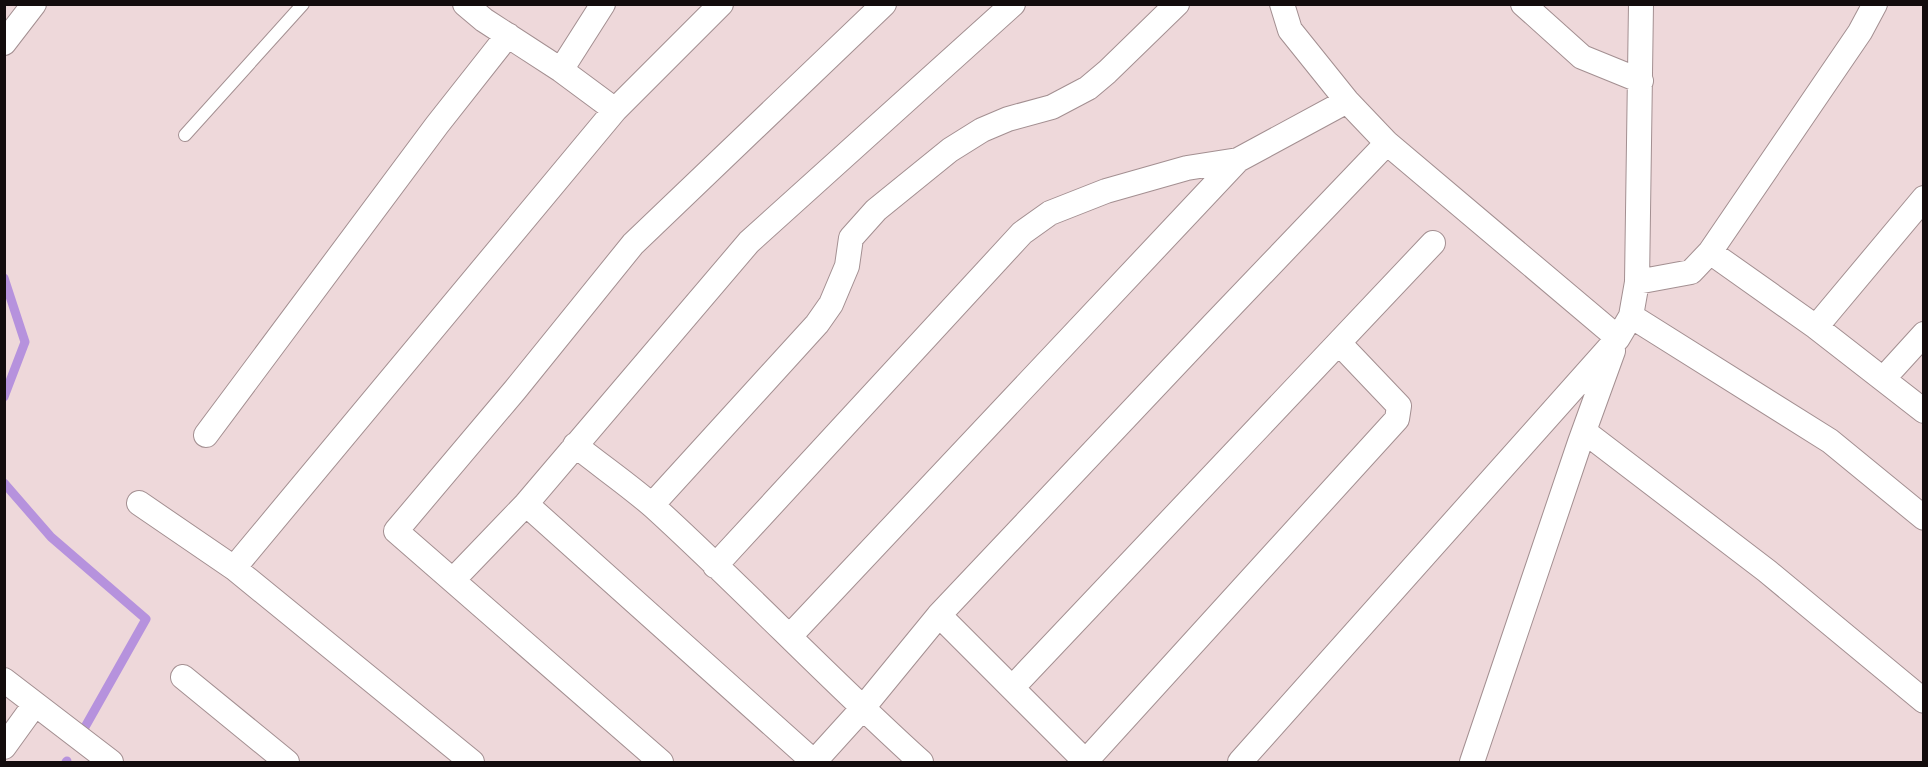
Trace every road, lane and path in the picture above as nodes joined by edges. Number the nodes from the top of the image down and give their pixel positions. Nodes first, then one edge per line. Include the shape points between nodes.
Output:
1 (34, 4) edge
2 (303, 4) edge
3 (465, 4) edge
4 (603, 4) edge
5 (721, 4) edge
6 (884, 4) edge
7 (1013, 4) edge
8 (1177, 4) edge
9 (1282, 4) edge
10 (1523, 4) edge
11 (1641, 4) edge
12 (1875, 4) edge
13 (489, 12) edge
14 (508, 35) junction
15 (4, 43) edge
16 (561, 70) junction
17 (1641, 81) junction
18 (1347, 101) junction
19 (615, 110) junction
20 (185, 135) dead end
21 (1388, 143) junction
22 (1238, 160) junction
23 (1923, 198) edge
24 (1432, 243) dead end
25 (1710, 252) junction
26 (1637, 282) junction
27 (1631, 316) junction
28 (1816, 327) junction
29 (1923, 334) edge
30 (1618, 338) junction
31 (1339, 343) junction
32 (1884, 378) junction
33 (1923, 411) edge
34 (1585, 432) junction
35 (206, 435) dead end
36 (575, 445) junction
37 (139, 503) dead end
38 (526, 504) junction
39 (652, 506) junction
40 (1923, 518) edge
41 (715, 566) junction
42 (234, 568) junction
43 (453, 580) junction
44 (939, 615) junction
45 (790, 636) junction
46 (183, 677) dead end
47 (4, 680) edge
48 (1012, 688) junction
49 (1923, 700) edge
50 (35, 704) junction
51 (862, 709) junction
52 (4, 747) edge
53 (111, 762) edge
54 (286, 762) edge
55 (472, 762) edge
56 (661, 762) edge
57 (814, 762) edge
58 (921, 762) edge
59 (1086, 762) edge
60 (1240, 762) edge
61 (1472, 762) edge

1 - 15 street
2 - 20 lane
3 - 13 street
4 - 16 street
5 - 19 street
6 - 43 street via 633,244 396,531
7 - 36 street via 749,242
8 - 39 street via 1088,88 1052,107 982,130 950,150 876,210 851,238 847,266 831,304 817,324
9 - 18 street via 1290,30
10 - 17 street via 1582,57
11 - 17 street
12 - 25 street via 1860,32
13 - 14 street
14 - 16 street
14 - 35 street
16 - 19 street
17 - 26 street
18 - 21 street
18 - 22 street
19 - 42 street
21 - 30 street
21 - 44 street
22 - 41 street via 1187,168 1106,191 1050,213 1022,233
22 - 45 street
23 - 28 street
24 - 31 street
25 - 26 street via 1691,272
25 - 28 street
26 - 27 street
27 - 30 street
27 - 40 street via 1830,441
28 - 32 street
29 - 32 street
30 - 34 street
30 - 60 street
31 - 48 street
31 - 59 street via 1399,406 1397,419
32 - 33 street
34 - 49 street via 1767,571
34 - 61 street
36 - 38 street
36 - 39 street
37 - 42 street
38 - 43 street
38 - 57 street
39 - 41 street
41 - 45 street
42 - 55 street
43 - 56 street
44 - 48 street
44 - 51 street
45 - 51 street
46 - 54 street
47 - 50 street
48 - 59 street
50 - 52 street
50 - 53 street
51 - 57 street
51 - 58 street

